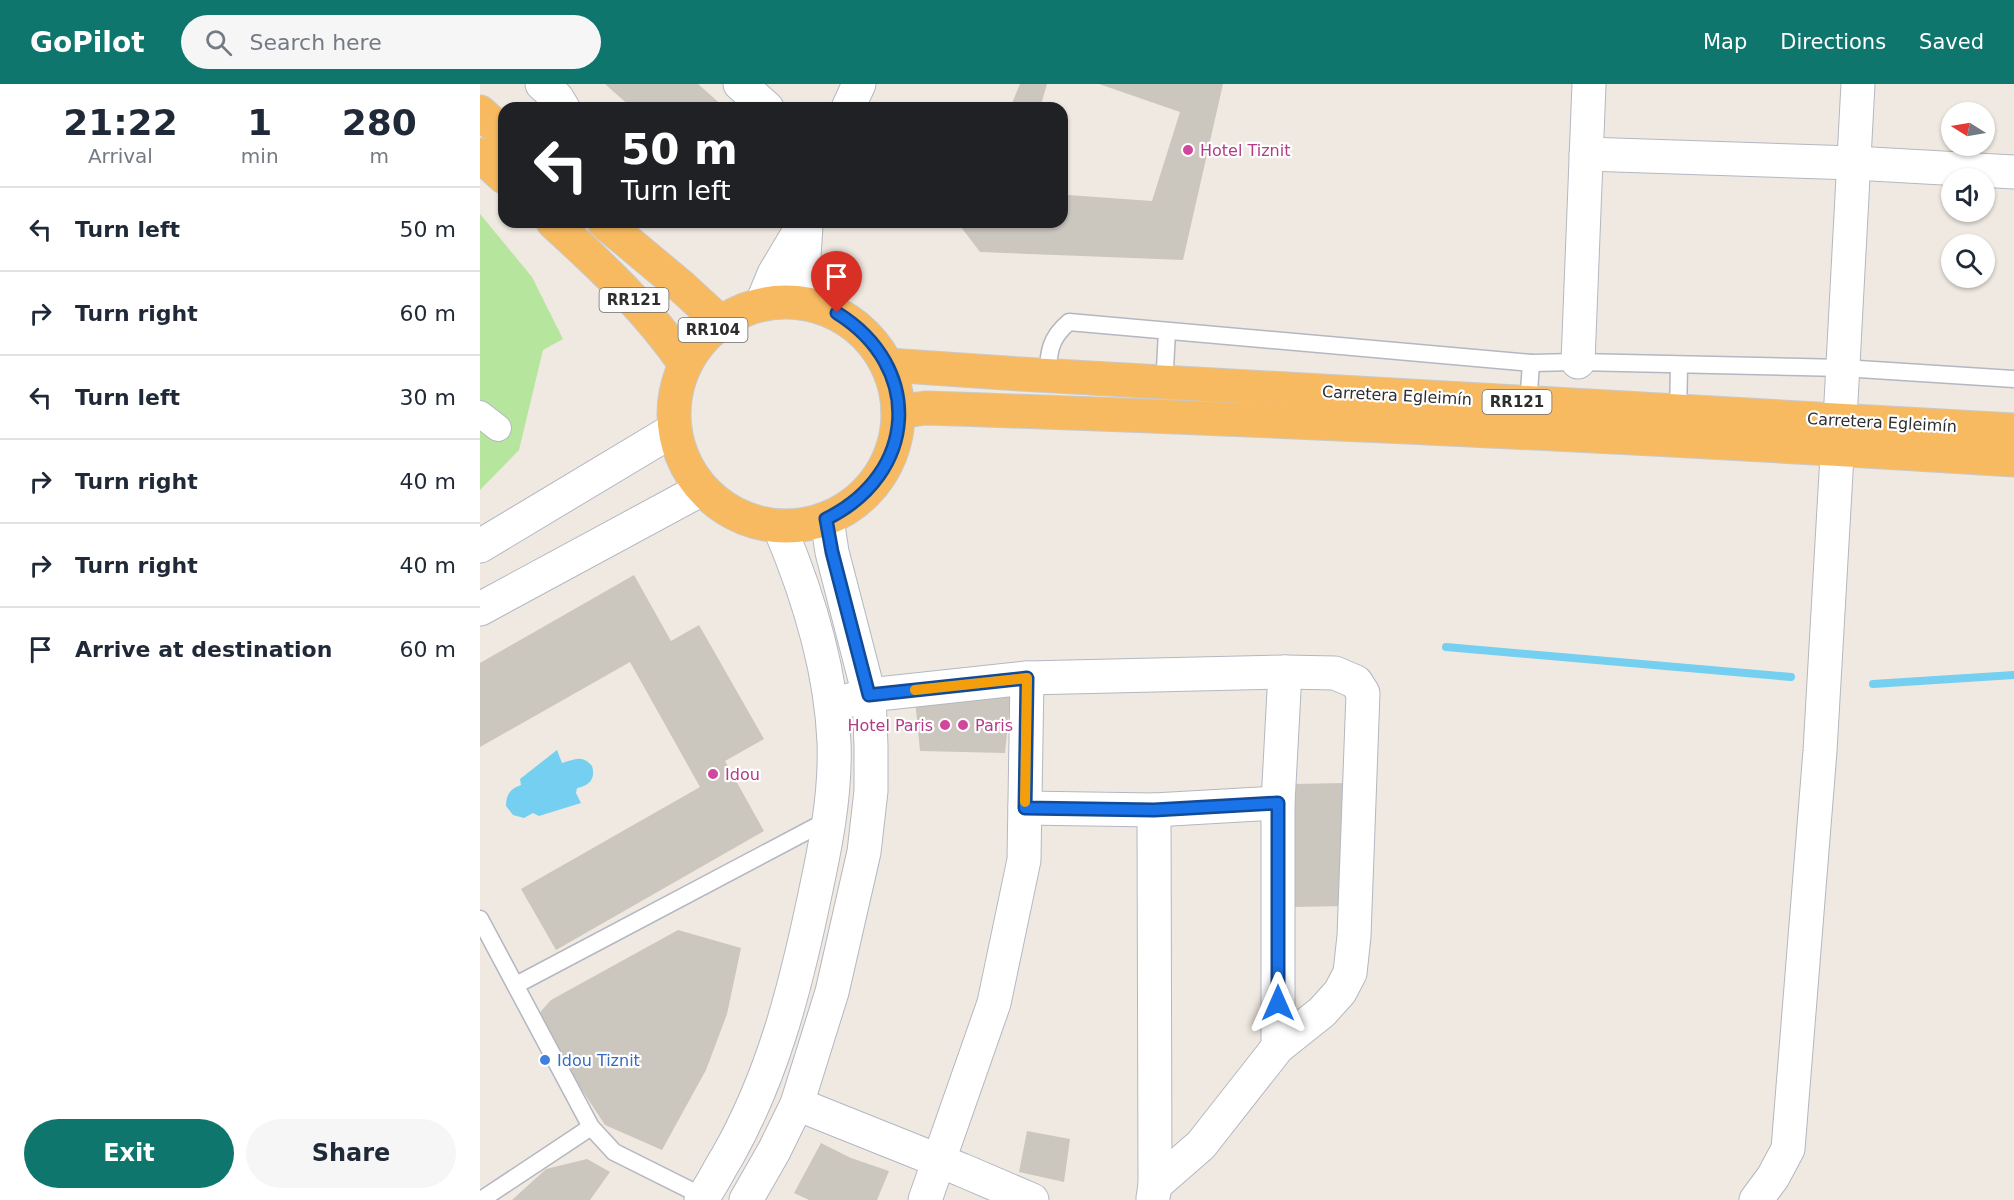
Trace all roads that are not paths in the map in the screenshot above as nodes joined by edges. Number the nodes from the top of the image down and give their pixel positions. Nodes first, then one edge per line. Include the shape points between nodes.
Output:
1 (542, 84) edge
2 (740, 84) edge
3 (859, 84) edge
4 (1589, 84) edge
5 (1858, 84) edge
6 (559, 102) edge
7 (760, 102) edge
8 (851, 102) edge
9 (480, 112) edge
10 (498, 129) edge
11 (1586, 154) junction
12 (480, 155) edge
13 (1854, 163) junction
14 (498, 172) edge
15 (2014, 172) edge
16 (559, 228) edge
17 (611, 228) edge
18 (801, 228) edge
19 (805, 228) edge
20 (801, 302) junction
21 (762, 303) junction
22 (720, 322) junction
23 (1167, 331) junction
24 (1578, 362) junction
25 (1531, 363) junction
26 (685, 364) junction
27 (1679, 364) junction
28 (888, 365) junction
29 (1843, 368) junction
30 (1047, 375) junction
31 (2014, 379) edge
32 (1165, 382) junction
33 (898, 411) junction
34 (1161, 415) junction
35 (1527, 418) junction
36 (1677, 425) junction
37 (675, 429) junction
38 (2014, 430) edge
39 (1839, 434) junction
40 (2014, 460) edge
41 (702, 489) junction
42 (826, 519) junction
43 (779, 526) junction
44 (480, 546) edge
45 (480, 609) edge
46 (1285, 672) junction
47 (1027, 678) junction
48 (869, 695) junction
49 (831, 705) junction
50 (1278, 803) junction
51 (1025, 808) junction
52 (1154, 810) junction
53 (830, 819) junction
54 (480, 919) edge
55 (516, 985) junction
56 (1278, 1047) junction
57 (797, 1104) junction
58 (591, 1127) junction
59 (939, 1161) junction
60 (1154, 1192) edge
61 (703, 1198) edge
62 (481, 1200) edge
63 (746, 1200) edge
64 (926, 1200) edge
65 (1032, 1200) edge
66 (1756, 1200) edge

1 - 6 street
2 - 7 street
3 - 8 street
4 - 11 street
5 - 13 street
9 - 10 highway
11 - 13 street
11 - 24 street
12 - 14 highway
13 - 15 street
13 - 29 street
16 - 26 highway, RR121 via 619,283
17 - 22 highway, RR121
18 - 21 street, RR104
19 - 20 street, RR104
20 - 21 highway, RR104
20 - 28 highway, RR104 via 828,309 852,322
21 - 22 highway, RR104
22 - 26 highway, RR104 via 700,341
23 - 25 lane
23 - 30 lane via 1069,322 1058,331 1049,349
23 - 32 lane
24 - 25 lane
24 - 27 lane
25 - 35 lane
26 - 37 highway, RR104 via 675,396
27 - 29 lane
27 - 36 lane
28 - 30 highway, Carretera Egleimín / RR121
28 - 33 highway, RR104
29 - 31 lane
29 - 39 street
30 - 32 highway, Carretera Egleimín / RR121
32 - 34 lane
32 - 35 highway, Carretera Egleimín / RR121
33 - 34 highway, Carretera Egleimín / RR121 via 925,408
33 - 42 highway, RR104 via 897,431 885,468 860,499
34 - 35 highway, Carretera Egleimín / RR121
35 - 36 highway, Carretera Egleimín / RR121
36 - 39 highway, Carretera Egleimín / RR121
37 - 41 highway, RR104 via 684,461
37 - 44 street
38 - 39 highway, Carretera Egleimín / RR121
39 - 40 highway, Carretera Egleimín / RR121
39 - 66 street via 1820,751 1788,1149
41 - 43 highway, RR104 via 724,508 751,521
41 - 45 street
42 - 43 highway, RR104
42 - 48 street
43 - 49 street via 798,572
46 - 47 street
46 - 50 street
46 - 56 street via 1335,674 1356,682 1363,693 1350,973 1322,1012
47 - 48 street
47 - 51 street
48 - 49 street
48 - 57 street via 871,791 864,852 832,992
49 - 53 street via 834,774
50 - 52 street
50 - 56 street
51 - 52 street
51 - 59 street via 1024,860 994,1003
52 - 60 street
53 - 55 lane
53 - 61 street via 793,996 777,1045 744,1127
54 - 55 lane
55 - 58 lane
56 - 60 street via 1201,1145
57 - 59 street
57 - 63 street
58 - 61 lane via 614,1152
58 - 62 lane
59 - 64 street
59 - 65 street

